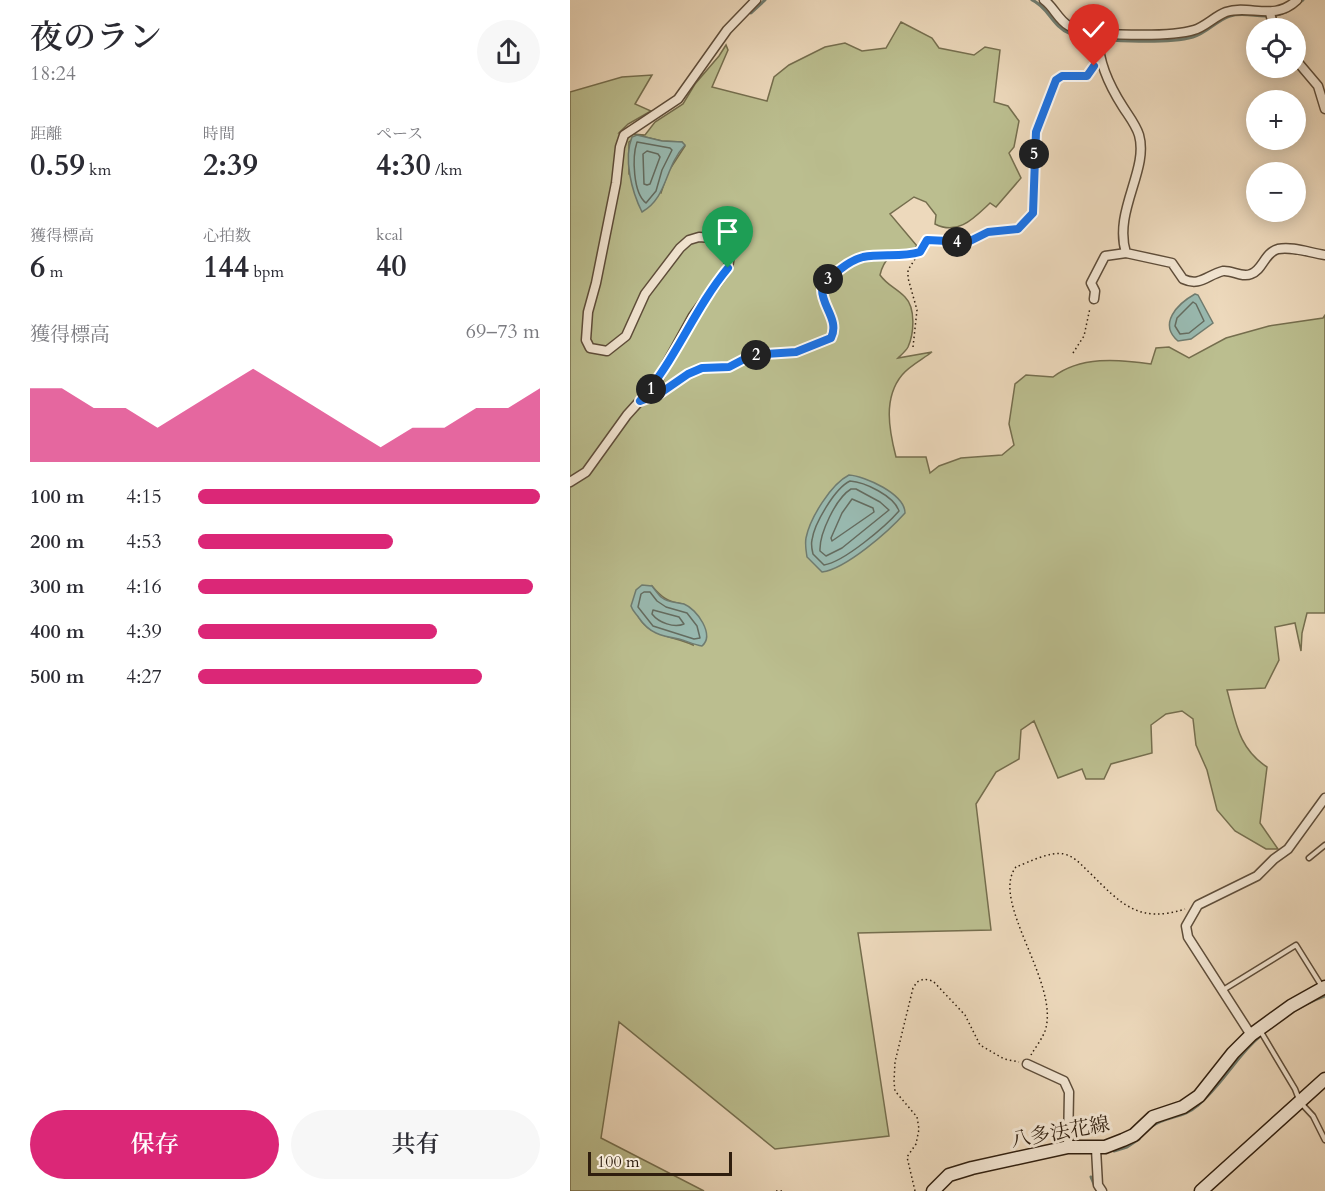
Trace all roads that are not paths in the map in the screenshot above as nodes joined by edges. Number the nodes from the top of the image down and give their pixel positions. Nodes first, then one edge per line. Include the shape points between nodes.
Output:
1 (756, 0) edge
2 (1044, 0) edge
3 (1297, 0) edge
4 (1270, 16) joint
5 (1098, 37) junction
6 (1306, 72) edge
7 (1325, 109) edge
8 (1126, 253) junction
9 (1325, 255) edge
10 (1094, 299) road end
11 (570, 482) edge
12 (1325, 798) edge
13 (1325, 845) edge
14 (1309, 858) dead end
15 (1324, 988) edge
16 (1222, 990) junction
17 (1259, 1034) junction
18 (1027, 1064) road end
19 (1325, 1079) edge
20 (1300, 1102) junction
21 (1325, 1140) edge
22 (1068, 1147) junction
23 (1096, 1149) junction
24 (933, 1191) edge
25 (1102, 1191) edge
26 (1201, 1191) edge

1 - 11 street via 727,30 678,99 624,135 588,312 586,340 590,348 607,351 626,336 650,286 689,240 712,238 726,247 730,255 728,268 693,316 656,383 627,415 586,472
2 - 5 street via 1068,26
3 - 4 street
4 - 5 street via 1226,12 1194,30
5 - 8 street via 1099,54 1112,87 1139,135 1138,162 1124,213
6 - 7 street via 1318,86
8 - 9 street via 1172,263 1183,279 1198,282 1223,272 1254,273 1275,250 1286,248
8 - 10 street via 1106,256 1091,283
12 - 16 street via 1288,849 1257,876 1198,905 1186,926 1188,937
13 - 14 lane
15 - 16 lane via 1296,945
15 - 17 main road, 八多法花線 via 1291,1006
16 - 17 street
17 - 20 lane
17 - 23 main road, 八多法花線 via 1233,1053 1199,1096 1183,1107 1153,1117 1134,1135
18 - 22 street via 1064,1081 1069,1092
19 - 20 main road
20 - 21 lane via 1313,1116
20 - 26 main road
22 - 23 main road, 八多法花線
22 - 24 main road, 八多法花線 via 949,1175
23 - 25 street via 1098,1185

